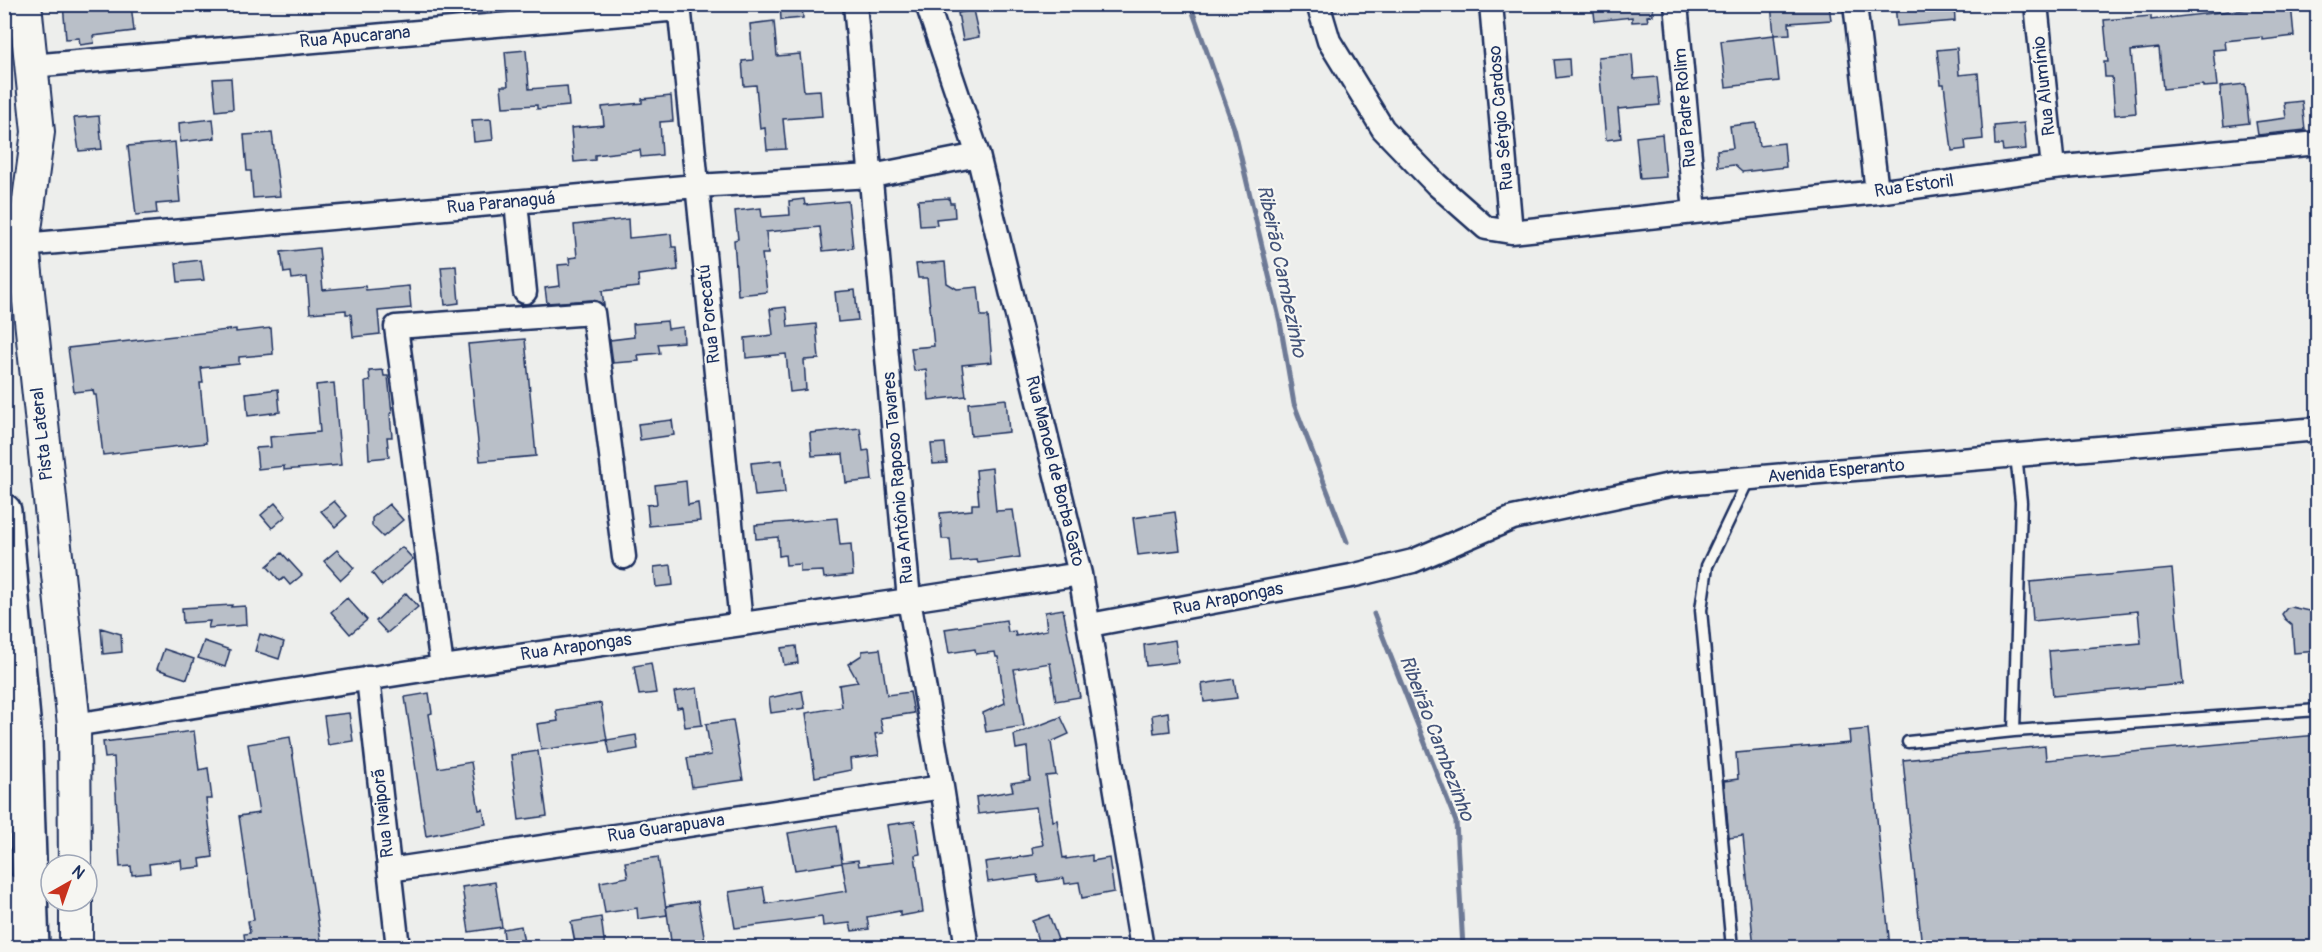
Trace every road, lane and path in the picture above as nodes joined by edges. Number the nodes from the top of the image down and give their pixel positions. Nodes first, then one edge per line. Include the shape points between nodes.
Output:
1 (25, 4) edge
2 (855, 4) edge
3 (927, 4) edge
4 (1318, 4) edge
5 (1491, 4) edge
6 (1676, 4) edge
7 (1855, 4) edge
8 (2041, 4) edge
9 (2036, 5) edge
10 (679, 7) edge
11 (31, 66) junction
12 (2318, 143) edge
13 (978, 155) junction
14 (2053, 168) junction
15 (872, 176) junction
16 (696, 186) junction
17 (1877, 192) junction
18 (516, 202) junction
19 (1695, 212) junction
20 (1511, 232) junction
21 (23, 245) junction
22 (525, 292) dead end
23 (2318, 429) edge
24 (2016, 455) junction
25 (1749, 478) junction
26 (4, 511) edge
27 (624, 557) dead end
28 (1367, 572) joint
29 (1080, 574) junction
30 (909, 600) junction
31 (741, 623) junction
32 (1089, 625) junction
33 (442, 667) junction
34 (368, 678) junction
35 (2318, 710) edge
36 (74, 725) junction
37 (2014, 731) junction
38 (1908, 742) dead end
39 (942, 787) junction
40 (75, 853) edge
41 (389, 870) junction
42 (4, 891) edge
43 (76, 913) edge
44 (6, 948) edge
45 (32, 948) edge
46 (76, 948) edge
47 (398, 948) edge
48 (967, 948) edge
49 (1142, 948) edge
50 (1732, 948) edge

1 - 11 street, Pista Lateral
2 - 15 street, Rua Antônio Raposo Tavares
3 - 13 street, Rua Manoel de Borba Gato
4 - 20 street via 1329,41 1383,129 1486,228
5 - 20 street, Rua Sérgio Cardoso
6 - 19 street, Rua Padre Rolim
7 - 17 street
8 - 9 street
9 - 14 street, Rua Alumínio
10 - 11 street, Rua Apucarana
10 - 16 street, Rua Porecatú
11 - 21 street, Pista Lateral via 38,132
12 - 14 street, Rua Estoril
13 - 15 street, Rua Paranaguá
13 - 29 street, Rua Manoel de Borba Gato
14 - 17 street, Rua Estoril
15 - 16 street, Rua Paranaguá
15 - 30 street, Rua Antônio Raposo Tavares
16 - 18 street, Rua Paranaguá
16 - 31 street, Rua Porecatú
17 - 19 street, Rua Estoril
18 - 21 street, Rua Paranaguá
18 - 22 street
19 - 20 street, Rua Estoril
21 - 36 street, Pista Lateral
23 - 24 street, Avenida Esperanto
24 - 25 street, Avenida Esperanto
24 - 37 lane via 2021,502
25 - 28 street, Avenida Esperanto via 1671,485 1513,518 1413,561
25 - 50 lane via 1707,566 1701,610
26 - 45 highway via 25,741
27 - 33 street via 593,313 396,327
28 - 32 street, Rua Arapongas
29 - 30 street, Rua Arapongas
29 - 32 street, Rua Manoel de Borba Gato
30 - 31 street, Rua Arapongas
30 - 39 street, Rua Antônio Raposo Tavares
31 - 33 street, Rua Arapongas
32 - 49 street, Rua Manoel de Borba Gato
33 - 34 street, Rua Arapongas
34 - 36 street, Rua Arapongas
34 - 41 street, Rua Ivaiporã
35 - 37 lane
36 - 40 street, Pista Lateral
37 - 38 lane
39 - 41 street, Rua Guarapuava
39 - 48 street, Rua Antônio Raposo Tavares
41 - 47 street, Rua Ivaiporã
42 - 44 highway
43 - 46 street

